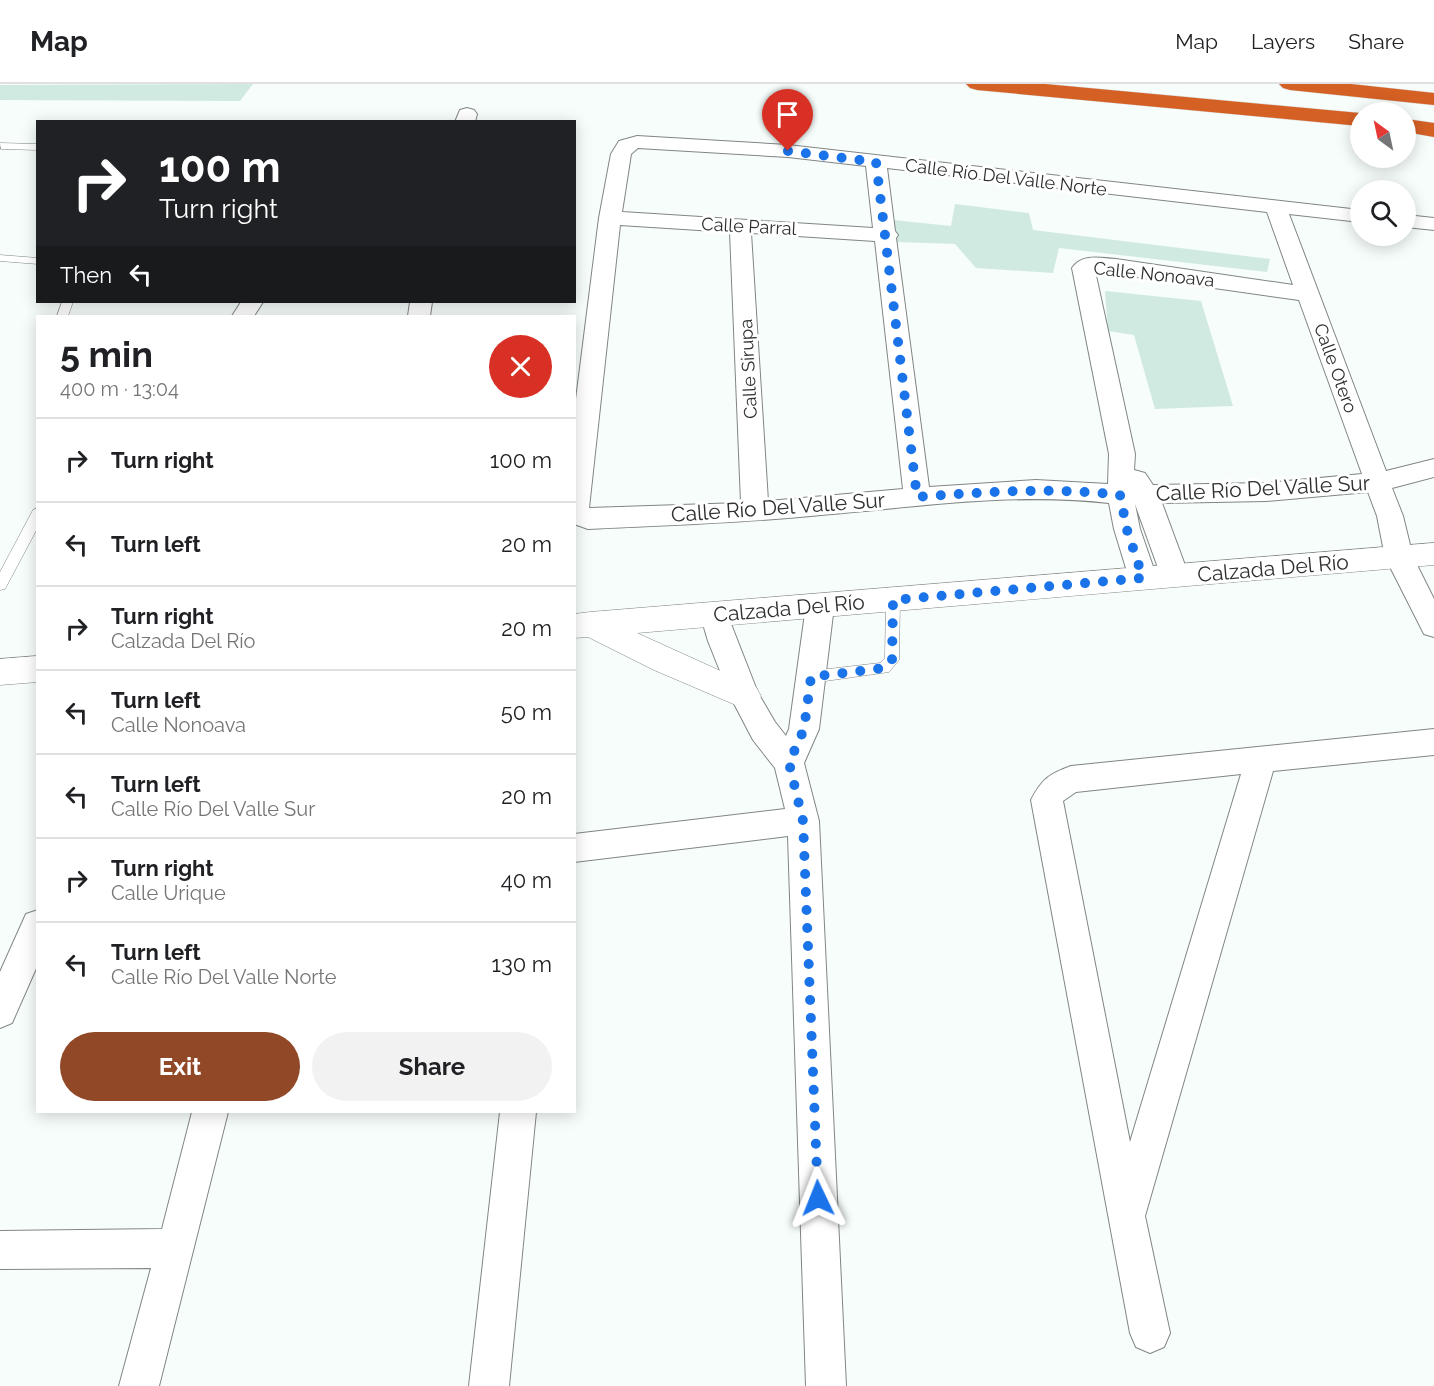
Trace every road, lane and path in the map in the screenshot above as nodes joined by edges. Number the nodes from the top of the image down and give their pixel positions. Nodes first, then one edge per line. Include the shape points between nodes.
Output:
1 (977, 84) edge
2 (1290, 84) edge
3 (1434, 99) edge
4 (1350, 119) edge
5 (1416, 127) edge
6 (1434, 130) edge
7 (1, 146) edge
8 (36, 147) edge
9 (876, 162) junction
10 (1276, 208) junction
11 (1350, 215) edge
12 (610, 218) junction
13 (1416, 222) edge
14 (1434, 224) edge
15 (740, 225) junction
16 (887, 235) junction
17 (0, 258) edge
18 (36, 261) edge
19 (1308, 294) junction
20 (1434, 468) edge
21 (1378, 482) junction
22 (576, 495) edge
23 (1133, 495) junction
24 (917, 497) junction
25 (576, 507) edge
26 (755, 512) junction
27 (36, 517) edge
28 (1411, 548) edge
29 (1175, 576) junction
30 (1143, 578) junction
31 (1434, 584) edge
32 (0, 585) edge
33 (893, 600) junction
34 (820, 606) junction
35 (714, 614) junction
36 (582, 625) edge
37 (1434, 626) edge
38 (36, 669) edge
39 (0, 672) edge
40 (811, 677) junction
41 (745, 696) junction
42 (1434, 742) edge
43 (1261, 759) junction
44 (789, 763) junction
45 (803, 821) junction
46 (576, 848) edge
47 (36, 933) edge
48 (28, 962) edge
49 (0, 1011) edge
50 (210, 1113) edge
51 (518, 1113) edge
52 (1126, 1217) junction
53 (176, 1248) junction
54 (0, 1250) edge
55 (1150, 1333) dead end
56 (139, 1386) edge
57 (489, 1386) edge
58 (826, 1386) edge

1 - 4 highway
2 - 3 highway
5 - 6 highway
7 - 8 lane
9 - 10 street, Calle Río Del Valle Norte
9 - 12 street, Calle Río Del Valle Norte via 788,151 658,141 631,143 621,154
9 - 16 street
10 - 11 street, Calle Río Del Valle Norte
10 - 19 street, Calle Otero
12 - 15 street, Calle Parral
12 - 22 street, Calle Río Del Valle Sur
13 - 14 street
15 - 16 street, Calle Parral
15 - 26 street, Calle Sirupa
16 - 24 street
17 - 18 lane
19 - 21 street, Calle Otero
19 - 23 street, Calle Nonoava via 1116,266 1090,264 1083,268
20 - 21 street, Calle Río Del Valle Sur
21 - 23 street, Calle Río Del Valle Sur via 1266,492
21 - 28 street, Calle Otero
23 - 24 street, Calle Río Del Valle Sur via 1036,489
23 - 29 street, Calle Nonoava
23 - 30 street, Calle Nonoava via 1127,530
24 - 26 street, Calle Río Del Valle Sur
25 - 26 street, Calle Río Del Valle Sur via 588,519
27 - 32 lane
28 - 29 street, Calzada Del Río
28 - 31 street, Calle Otero
28 - 37 street, Calle Otero
29 - 30 street, Calzada Del Río
30 - 33 street, Calzada Del Río
33 - 34 street, Calzada Del Río
33 - 40 lane via 892,660 884,668
34 - 35 street, Calzada Del Río
34 - 40 street
35 - 36 street, Calzada Del Río
35 - 41 street
36 - 41 street
38 - 39 street
40 - 44 street via 804,729
41 - 44 street via 764,731
42 - 43 street
43 - 52 street
43 - 52 street via 1071,779 1053,789 1047,800
44 - 45 street
45 - 46 street
45 - 58 street
47 - 48 street
48 - 49 street
50 - 53 street
51 - 57 street
52 - 55 street
53 - 54 street
53 - 56 street

